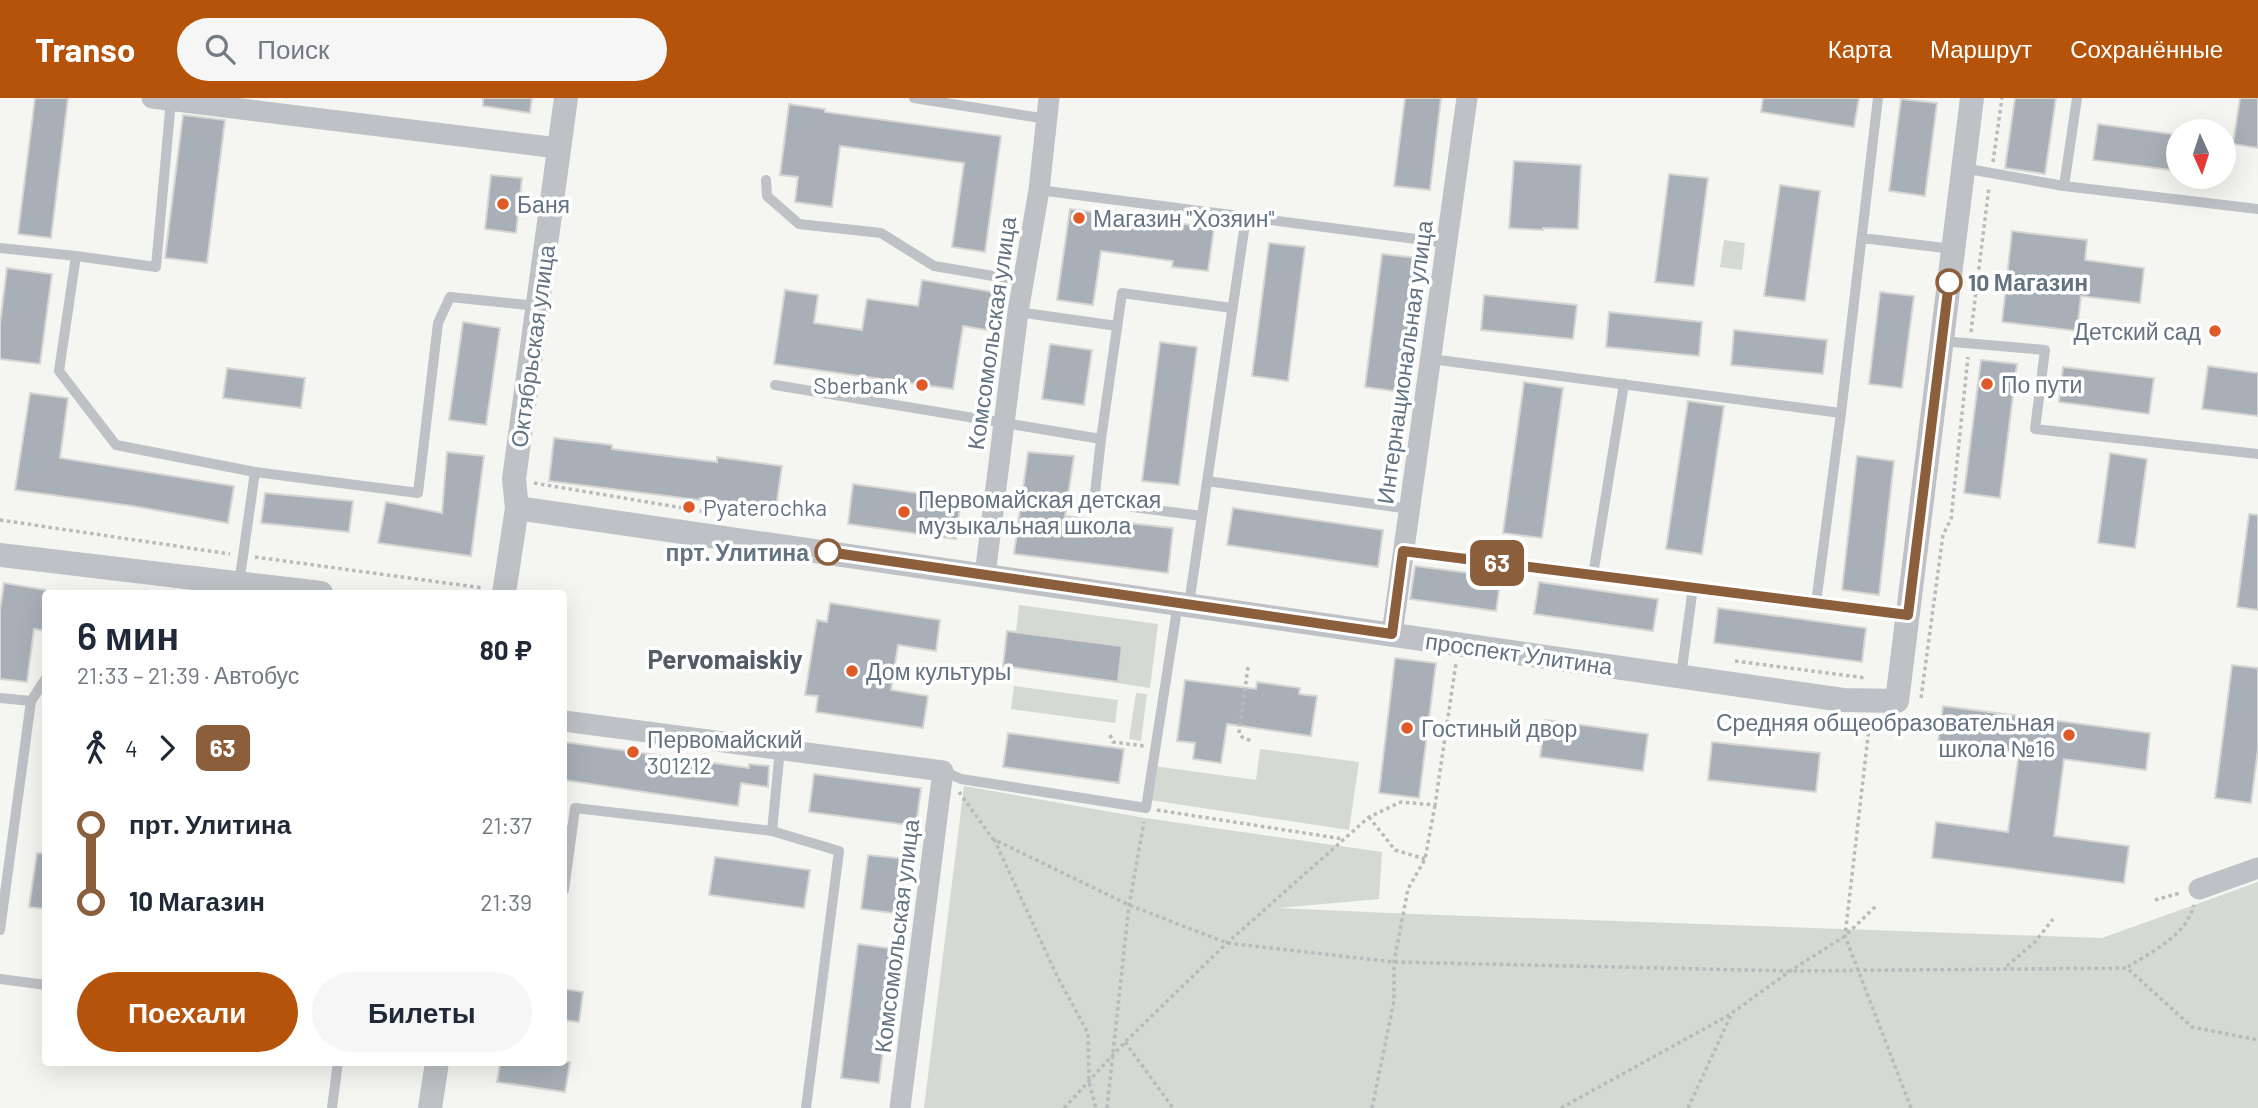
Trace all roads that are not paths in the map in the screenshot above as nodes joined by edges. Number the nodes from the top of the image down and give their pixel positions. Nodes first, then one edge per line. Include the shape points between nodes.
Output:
1 (566, 98) edge
2 (914, 98) edge
3 (1049, 98) edge
4 (1467, 98) edge
5 (1878, 98) edge
6 (1972, 98) edge
7 (2077, 98) edge
8 (162, 99) edge
9 (1047, 120) junction
10 (558, 148) junction
11 (1963, 168) junction
12 (766, 180) dead end
13 (2064, 186) junction
14 (1039, 190) junction
15 (2258, 209) edge
16 (1246, 217) junction
17 (1862, 238) junction
18 (1447, 243) junction
19 (0, 248) edge
20 (1953, 250) junction
21 (76, 256) junction
22 (1023, 281) junction
23 (537, 306) junction
24 (1232, 308) junction
25 (1018, 312) junction
26 (1117, 326) junction
27 (1942, 341) junction
28 (1431, 359) junction
29 (1624, 384) junction
30 (775, 385) dead end
31 (1841, 413) junction
32 (1004, 422) junction
33 (1101, 439) junction
34 (2258, 454) edge
35 (255, 472) junction
36 (1207, 481) junction
37 (517, 508) junction
38 (1410, 509) junction
39 (1202, 516) junction
40 (1403, 551) junction
41 (0, 555) edge
42 (985, 575) junction
43 (1593, 575) junction
44 (1693, 587) junction
45 (239, 588) edge
46 (272, 590) edge
47 (495, 590) edge
48 (1816, 603) junction
49 (1183, 604) junction
50 (1908, 615) junction
51 (1392, 634) junction
52 (1681, 676) junction
53 (42, 684) edge
54 (0, 698) edge
55 (31, 701) junction
56 (567, 721) edge
57 (780, 749) junction
58 (943, 771) junction
59 (568, 831) edge
60 (772, 831) junction
61 (2258, 868) edge
62 (3, 884) edge
63 (2199, 889) road end
64 (0, 930) edge
65 (0, 979) edge
66 (42, 984) edge
67 (337, 1066) edge
68 (436, 1066) edge
69 (332, 1108) edge
70 (430, 1108) edge
71 (806, 1108) edge
72 (900, 1108) edge

1 - 10 street, Октябрьская улица
2 - 9 lane
3 - 9 street, Комсомольская улица
4 - 18 street, Интернациональная улица
5 - 17 lane
6 - 11 street
7 - 13 lane
8 - 10 street
8 - 21 lane via 156,267
9 - 14 street, Комсомольская улица
10 - 23 street, Октябрьская улица
11 - 13 lane
11 - 20 street
12 - 22 lane via 767,196 799,224 881,233 934,266
13 - 15 lane
14 - 16 lane
14 - 22 street, Комсомольская улица
16 - 18 lane
16 - 24 lane
17 - 20 lane
17 - 31 lane
18 - 28 street, Интернациональная улица
19 - 21 lane
20 - 27 street
21 - 35 lane via 59,371 116,445
22 - 25 street, Комсомольская улица
23 - 35 lane via 450,298 438,323 418,493
23 - 37 street, Октябрьская улица via 514,479
24 - 26 lane via 1122,293
24 - 36 lane
25 - 26 lane
25 - 32 street, Комсомольская улица
26 - 33 lane
27 - 34 lane via 2045,350 2035,429
27 - 50 street
28 - 29 lane
28 - 38 street, Интернациональная улица
29 - 31 lane
29 - 43 lane
30 - 32 lane
31 - 48 lane
32 - 33 lane
32 - 42 street, Комсомольская улица
33 - 39 lane via 1094,502
35 - 45 lane
36 - 38 lane
36 - 39 lane
37 - 42 street, проспект Улитина
37 - 47 street, Октябрьская улица
38 - 40 street, Интернациональная улица
39 - 49 lane
40 - 43 lane
40 - 51 street, Интернациональная улица
41 - 45 street
42 - 49 street, проспект Улитина
43 - 44 lane
44 - 48 lane
44 - 52 lane
45 - 46 street
48 - 50 lane
49 - 51 street, проспект Улитина
49 - 58 lane via 1146,808 961,779
50 - 52 street, проспект Улитина via 1909,700 1843,700
51 - 52 street, проспект Улитина
53 - 55 lane
54 - 55 lane
55 - 62 lane
56 - 57 street
57 - 58 street
57 - 60 lane
58 - 72 street, Комсомольская улица
59 - 60 lane via 575,808
60 - 71 lane via 839,851
61 - 63 street
62 - 64 lane
65 - 66 lane
67 - 69 lane
68 - 70 street

